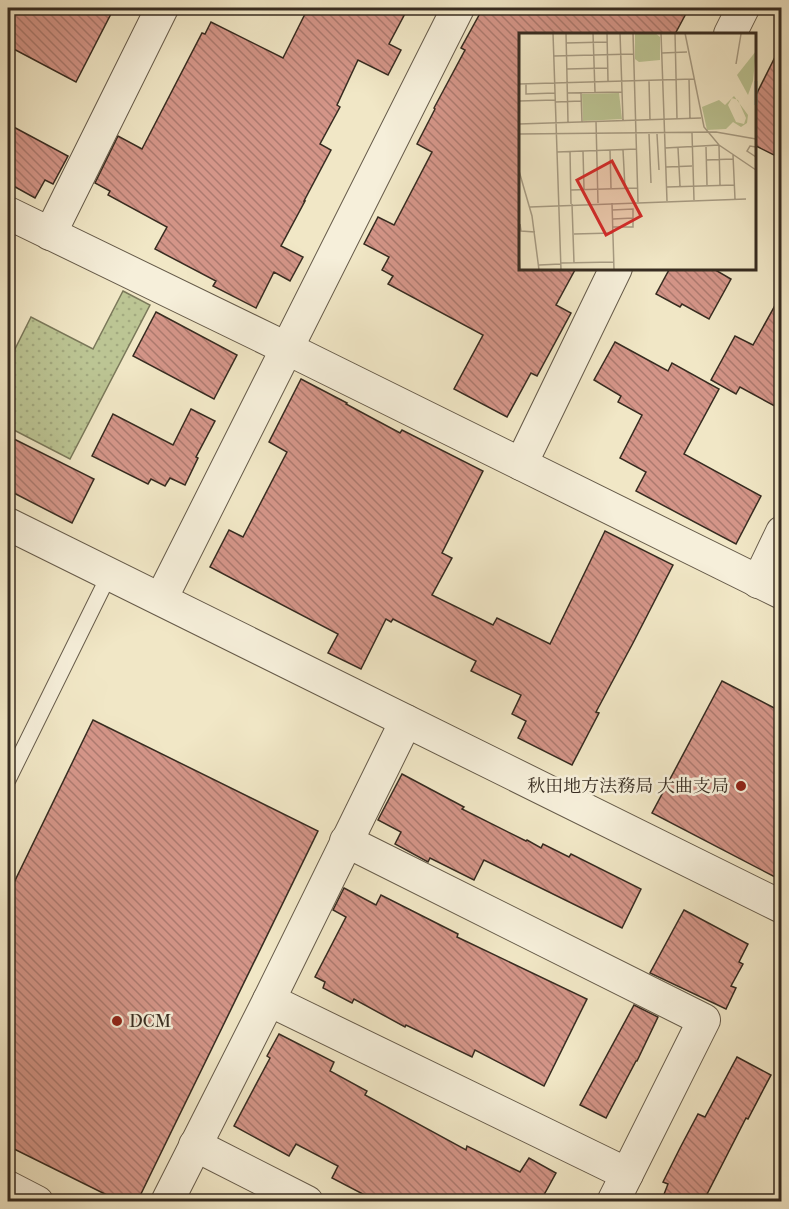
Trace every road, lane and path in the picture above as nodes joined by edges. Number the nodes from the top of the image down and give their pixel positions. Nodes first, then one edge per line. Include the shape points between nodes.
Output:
1 (162, 8) edge
2 (458, 8) edge
3 (743, 8) edge
4 (730, 33) edge
5 (8, 213) edge
6 (50, 234) junction
7 (615, 270) edge
8 (288, 349) junction
9 (521, 464) junction
10 (8, 524) edge
11 (782, 532) edge
12 (110, 573) junction
13 (770, 587) edge
14 (161, 599) junction
15 (406, 721) junction
16 (8, 780) edge
17 (346, 841) junction
18 (782, 906) edge
19 (269, 1000) junction
20 (195, 1145) junction
21 (8, 1187) edge
22 (620, 1188) edge
23 (37, 1202) edge
24 (167, 1202) edge
25 (307, 1202) edge

1 - 6 street
2 - 8 street
3 - 4 street
5 - 6 street
6 - 8 street
7 - 9 street
8 - 9 street
8 - 14 street
9 - 13 street
10 - 12 street
11 - 13 street
12 - 14 street
12 - 16 lane
14 - 15 street
15 - 17 street
15 - 18 street
17 - 19 street
17 - 22 street via 704,1020
19 - 20 street
19 - 22 street
20 - 24 street
20 - 25 street
21 - 23 street

